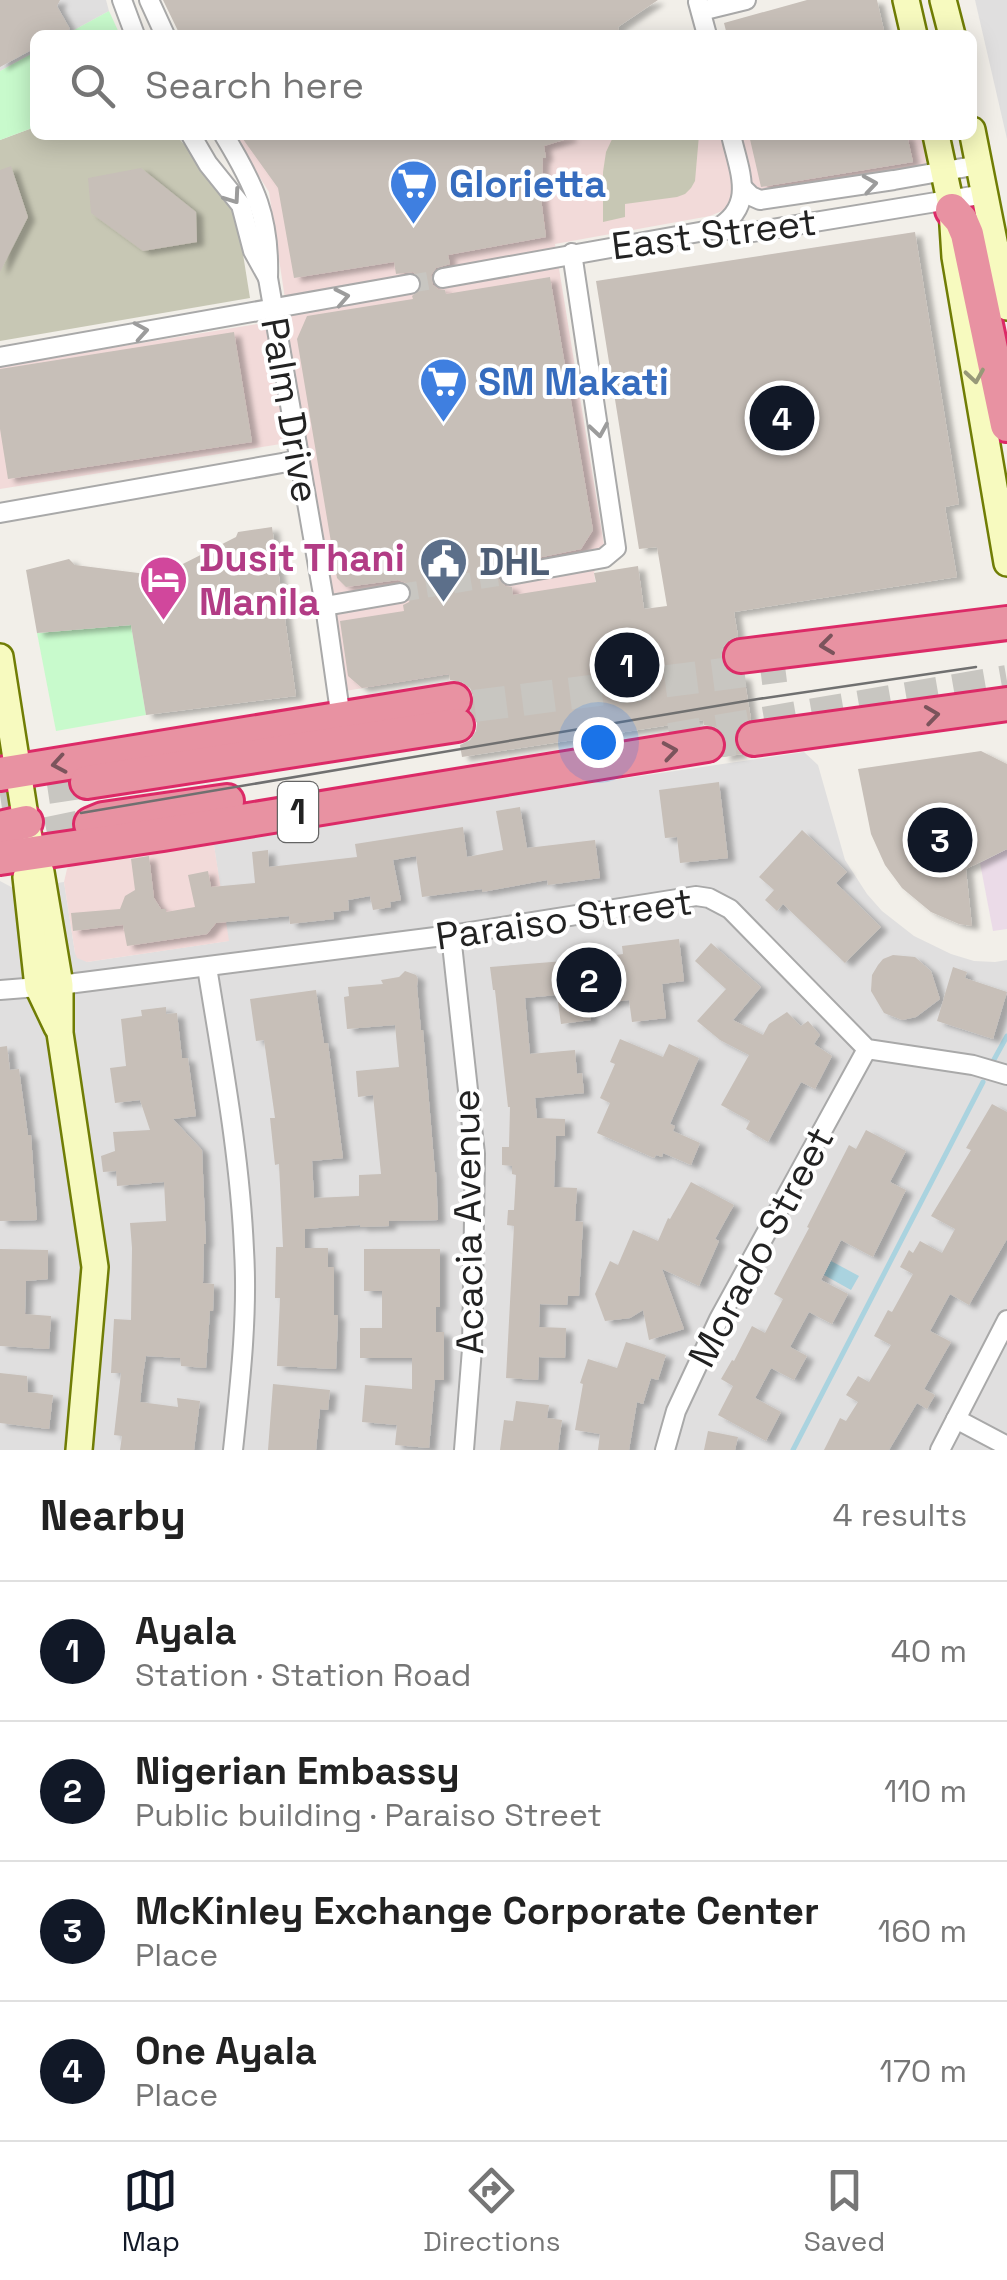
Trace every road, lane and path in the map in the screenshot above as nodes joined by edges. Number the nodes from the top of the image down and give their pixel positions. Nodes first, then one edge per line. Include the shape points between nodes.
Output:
1 (122, 0) edge
2 (149, 0) edge
3 (746, 0) edge
4 (906, 0) edge
5 (943, 0) edge
6 (699, 5) edge
7 (128, 30) edge
8 (162, 30) edge
9 (706, 30) edge
10 (913, 30) edge
11 (951, 30) edge
12 (194, 140) edge
13 (227, 140) edge
14 (732, 140) edge
15 (937, 140) edge
16 (974, 140) edge
17 (208, 164) junction
18 (979, 165) junction
19 (944, 172) junction
20 (743, 188) junction
21 (985, 194) junction
22 (951, 205) junction
23 (716, 229) junction
24 (572, 253) junction
25 (268, 278) junction
26 (443, 278) tunnel mouth
27 (410, 284) tunnel mouth
28 (1007, 307) edge
29 (273, 310) junction
30 (0, 357) edge
31 (1007, 425) edge
32 (299, 460) junction
33 (0, 513) edge
34 (1007, 563) edge
35 (510, 576) tunnel mouth
36 (400, 593) tunnel mouth
37 (325, 606) junction
38 (1007, 623) edge
39 (741, 656) dead end
40 (1, 669) edge
41 (1007, 704) edge
42 (342, 719) junction
43 (754, 739) tunnel mouth
44 (707, 745) tunnel mouth
45 (564, 768) junction
46 (9, 773) edge
47 (87, 782) tunnel mouth
48 (91, 824) tunnel mouth
49 (15, 840) edge
50 (452, 935) junction
51 (207, 967) junction
52 (49, 986) junction
53 (0, 990) edge
54 (867, 1049) junction
55 (1007, 1075) edge
56 (1007, 1320) edge
57 (956, 1420) junction
58 (1007, 1446) edge
59 (79, 1450) edge
60 (233, 1450) edge
61 (464, 1450) edge
62 (665, 1450) edge
63 (940, 1450) edge

1 - 7 street
2 - 8 street
3 - 6 street
4 - 10 main road
5 - 11 main road
6 - 9 street
12 - 17 street, Palm Drive
13 - 17 street
13 - 25 street, Palm Drive via 261,208
14 - 20 street
15 - 19 main road
16 - 18 main road
17 -> 25 street, Palm Drive via 241,205
18 - 19 street, East Street
18 - 21 main road
20 -> 19 street, East Street via 760,200
19 - 22 main road
20 - 23 street via 736,213
21 - 22 street, East Street
21 - 28 main road
22 - 23 street, East Street via 754,232
22 - 31 highway via 968,234
22 -> 34 main road
23 - 24 street, East Street
24 - 26 street, East Street
24 -> 35 street via 616,548 604,558
25 - 29 street, Palm Drive
29 -> 27 street
30 -> 29 street
29 - 32 street, Palm Drive
32 - 33 street
32 - 37 street, Palm Drive
36 - 37 street
37 - 42 street, Palm Drive
38 -> 39 highway
40 - 46 main road
43 -> 41 highway
42 -> 46 highway, 1
42 - 47 highway, 1 via 455,712
45 -> 44 highway, 1
45 - 48 highway via 475,766
45 - 49 highway, 1
46 - 49 main road
49 - 52 main road via 41,872
50 - 51 street, Paraiso Street
50 - 54 street, Paraiso Street via 709,898 730,909
50 - 61 street, Acacia Avenue via 475,1154
51 - 52 street, Paraiso Street
51 - 60 street via 245,1253
52 - 53 street, Paraiso Street
52 - 59 main road via 91,1253
54 - 55 street
54 - 62 street, Morado Street via 719,1319
56 - 57 street
57 - 58 street
57 - 63 street

